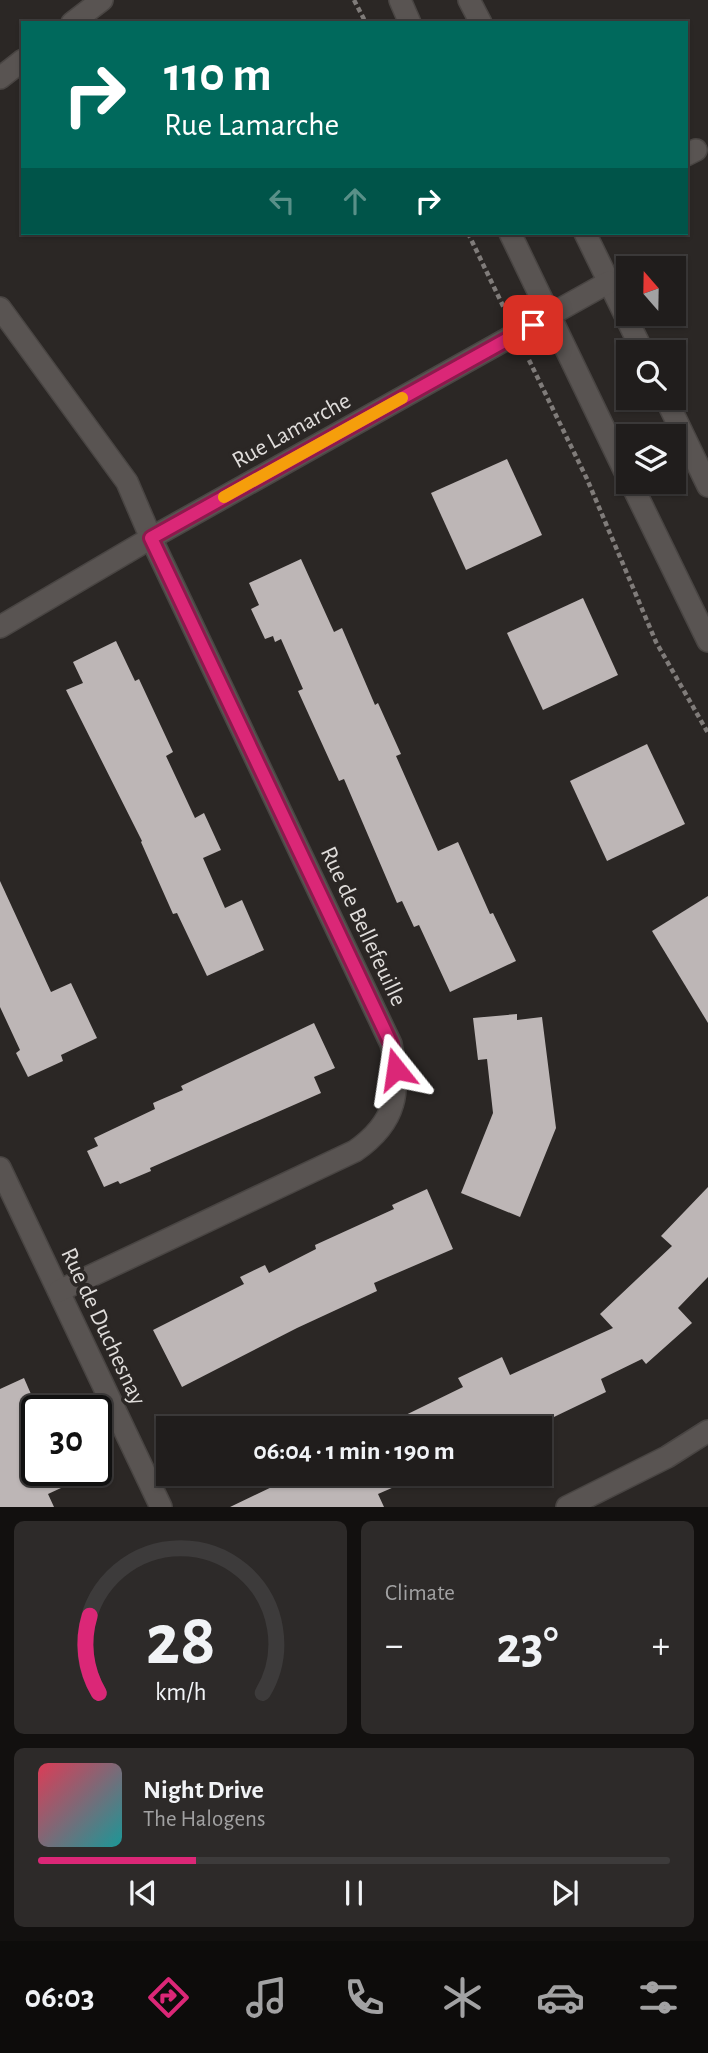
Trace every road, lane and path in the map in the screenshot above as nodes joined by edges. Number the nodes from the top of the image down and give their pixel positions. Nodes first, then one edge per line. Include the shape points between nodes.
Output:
1 (102, 0) edge
2 (354, 0) edge
3 (400, 0) edge
4 (469, 0) edge
5 (75, 21) edge
6 (365, 21) edge
7 (410, 21) edge
8 (480, 21) edge
9 (21, 62) edge
10 (0, 78) edge
11 (469, 235) edge
12 (511, 235) edge
13 (586, 235) edge
14 (609, 282) junction
15 (0, 308) edge
16 (549, 316) junction
17 (517, 334) junction
18 (637, 340) edge
19 (671, 410) edge
20 (616, 453) edge
21 (708, 486) edge
22 (636, 494) edge
23 (151, 538) junction
24 (0, 627) edge
25 (708, 641) edge
26 (708, 733) edge
27 (0, 1168) edge
28 (59, 1291) junction
29 (708, 1431) edge
30 (161, 1507) edge
31 (567, 1507) edge

1 - 5 street
2 - 6 path
3 - 7 street
4 - 8 street
9 - 10 street
11 - 17 path
12 - 16 street
13 - 14 street
14 - 16 street, Rue Lamarche
14 - 18 street
15 - 23 street, Rue de Bellefeuille via 127,482
16 - 17 street, Rue Lamarche
16 - 20 street
17 - 23 street, Rue Lamarche
17 - 26 path via 587,479 656,642
19 - 21 street
22 - 25 street
23 - 24 street, Rue Lamarche
23 - 28 street, Rue de Bellefeuille via 391,1044 395,1094 374,1138 355,1151
27 - 28 street, Rue de Duchesnay
28 - 30 street, Rue de Duchesnay
29 - 31 street

